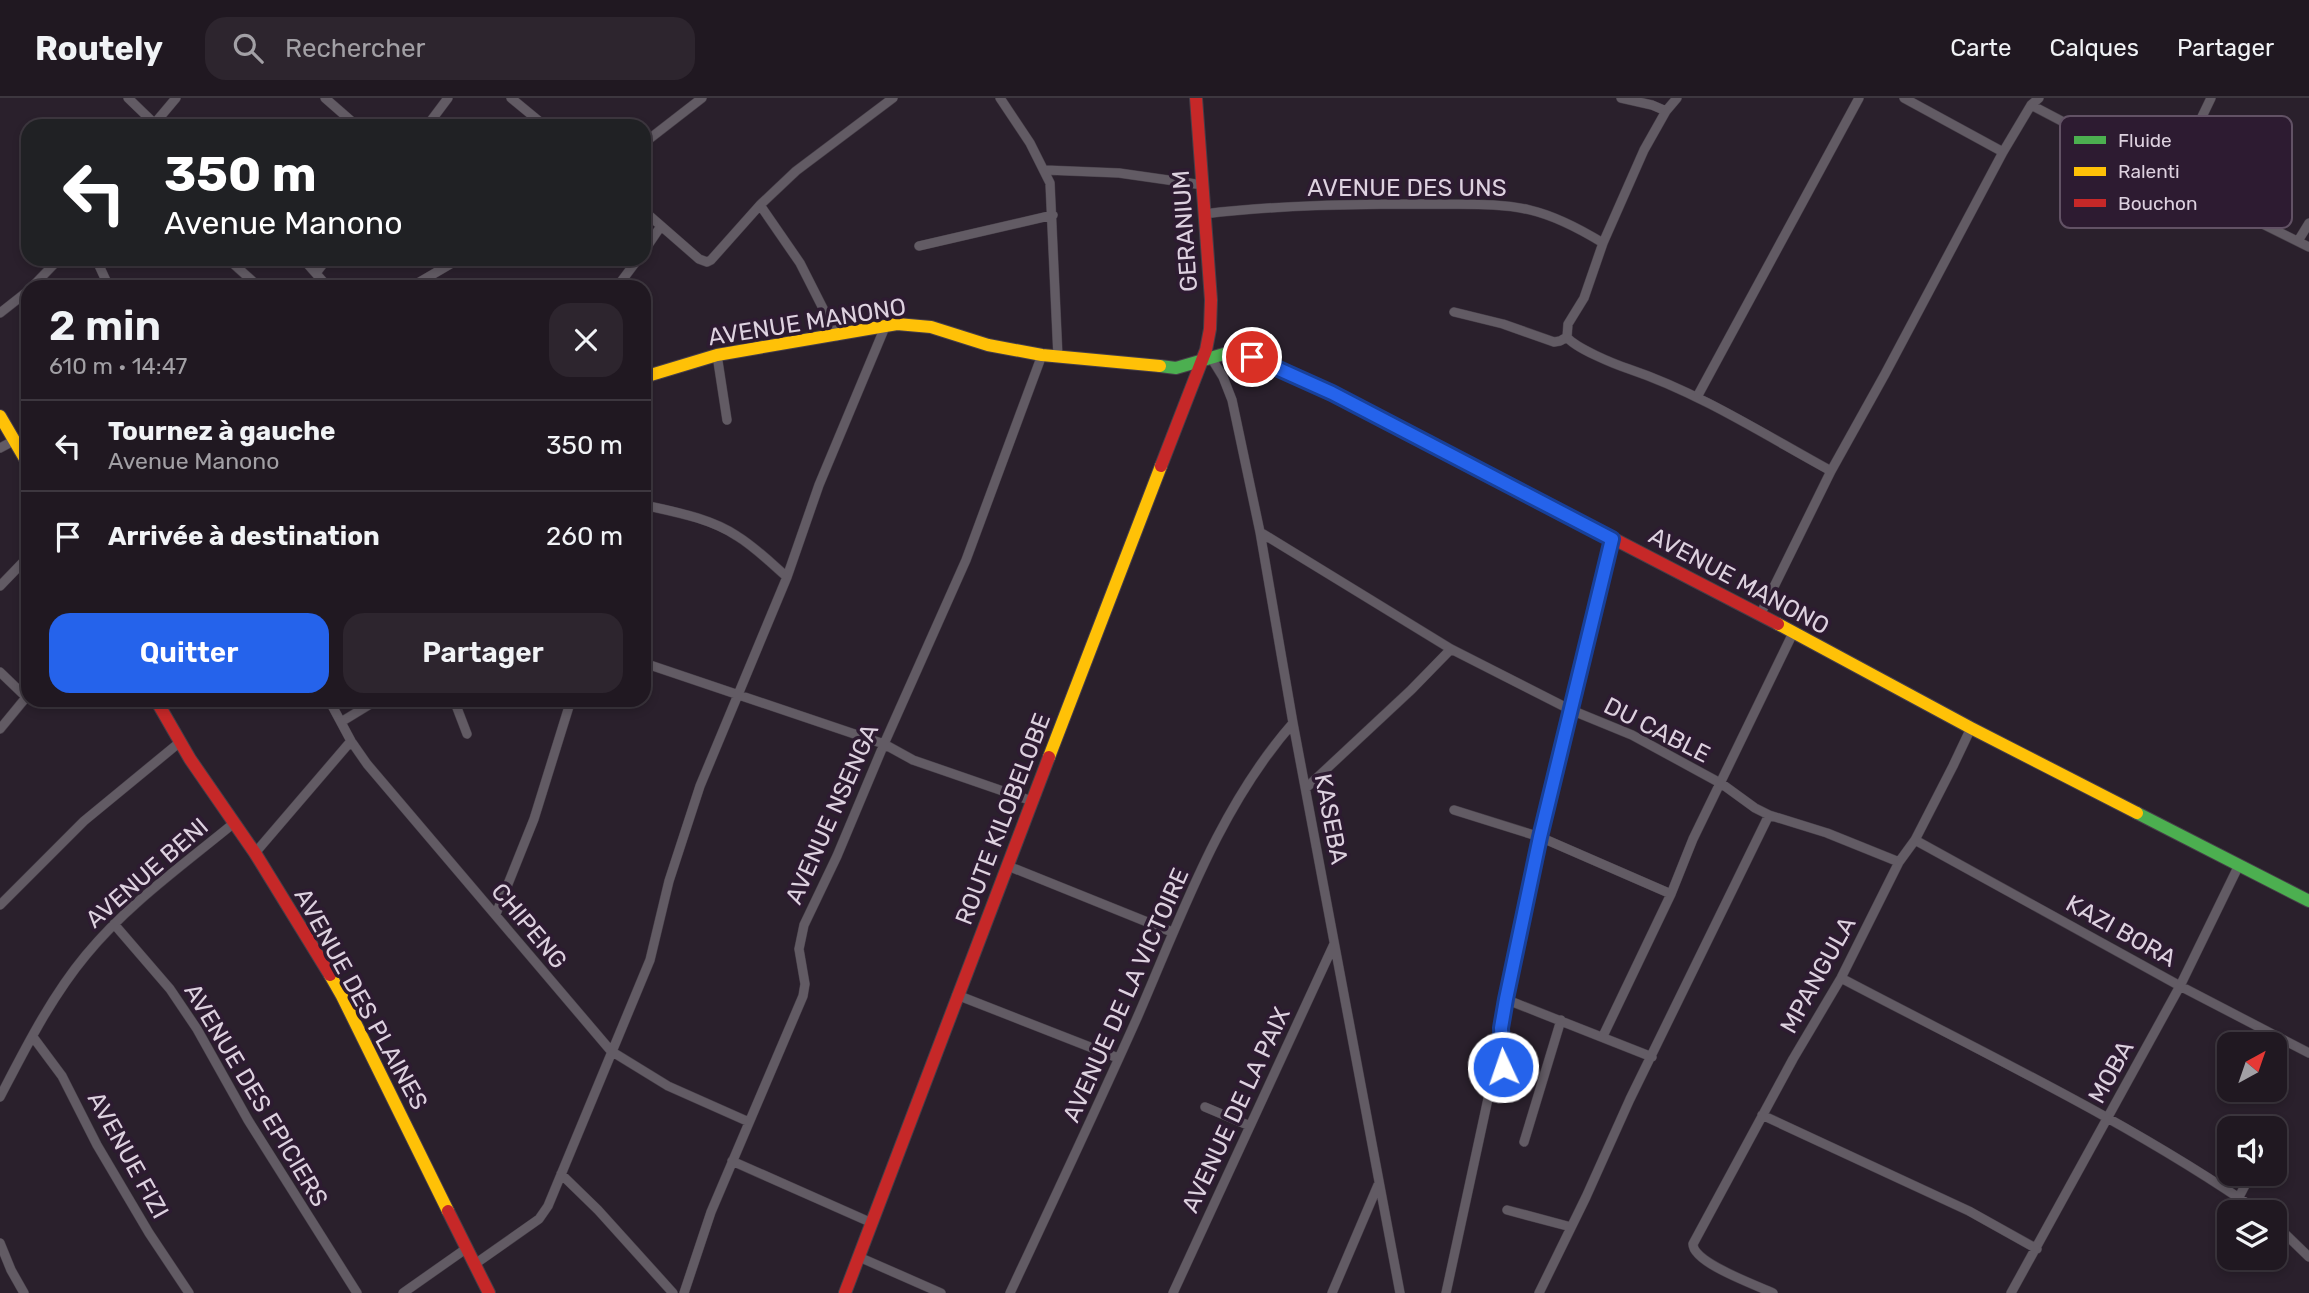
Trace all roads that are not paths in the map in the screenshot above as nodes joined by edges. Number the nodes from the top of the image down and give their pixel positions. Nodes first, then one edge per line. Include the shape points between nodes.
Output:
1 (128, 98) edge
2 (176, 98) edge
3 (325, 98) edge
4 (448, 98) edge
5 (511, 98) edge
6 (702, 98) edge
7 (893, 98) edge
8 (1000, 98) edge
9 (1196, 98) edge
10 (1621, 98) edge
11 (1677, 98) edge
12 (1859, 98) edge
13 (1905, 98) edge
14 (2211, 98) edge
15 (2035, 101) edge
16 (1666, 111) junction
17 (2061, 116) edge
18 (2202, 116) edge
19 (150, 119) edge
20 (160, 119) edge
21 (349, 119) edge
22 (432, 119) edge
23 (536, 119) edge
24 (651, 138) edge
25 (2003, 152) junction
26 (1045, 170) junction
27 (1203, 185) junction
28 (760, 205) junction
29 (1053, 215) junction
30 (1204, 215) junction
31 (651, 218) edge
32 (2309, 223) edge
33 (660, 226) junction
34 (2272, 228) edge
35 (651, 240) edge
36 (2298, 241) junction
37 (1603, 243) junction
38 (919, 246) dead end
39 (2309, 247) edge
40 (52, 266) edge
41 (236, 266) edge
42 (310, 266) edge
43 (322, 266) edge
44 (447, 266) edge
45 (316, 273) junction
46 (39, 280) edge
47 (251, 280) edge
48 (321, 280) edge
49 (423, 280) edge
50 (21, 296) edge
51 (1454, 312) dead end
52 (0, 313) edge
53 (885, 327) junction
54 (837, 336) junction
55 (1567, 337) junction
56 (717, 355) junction
57 (1042, 355) junction
58 (1058, 357) junction
59 (1206, 358) junction
60 (651, 375) edge
61 (1698, 397) junction
62 (0, 416) edge
63 (727, 420) dead end
64 (15, 440) junction
65 (0, 448) edge
66 (21, 451) edge
67 (1831, 471) junction
68 (651, 507) edge
69 (1260, 532) junction
70 (1612, 539) junction
71 (21, 564) edge
72 (788, 577) junction
73 (0, 586) edge
74 (1760, 615) junction
75 (1793, 633) junction
76 (1451, 649) junction
77 (651, 665) edge
78 (0, 672) edge
79 (21, 691) edge
80 (739, 696) junction
81 (21, 703) edge
82 (160, 707) edge
83 (333, 707) edge
84 (366, 707) edge
85 (457, 707) edge
86 (569, 707) edge
87 (1571, 710) junction
88 (341, 722) junction
89 (1293, 723) junction
90 (1971, 727) junction
91 (0, 729) edge
92 (467, 733) dead end
93 (351, 741) junction
94 (180, 742) junction
95 (884, 744) junction
96 (1721, 784) junction
97 (1306, 788) junction
98 (1032, 801) junction
99 (1454, 810) dead end
100 (1769, 815) junction
101 (234, 823) junction
102 (1540, 837) junction
103 (1915, 840) junction
104 (255, 853) junction
105 (1899, 862) junction
106 (1008, 866) junction
107 (2239, 866) junction
108 (1671, 894) junction
109 (2309, 901) edge
110 (0, 905) edge
111 (496, 914) junction
112 (114, 924) junction
113 (1172, 932) junction
114 (1334, 943) junction
115 (1841, 978) junction
116 (2180, 986) junction
117 (957, 995) junction
118 (1506, 999) junction
119 (1561, 1020) junction
120 (1603, 1036) junction
121 (33, 1037) junction
122 (611, 1051) junction
123 (2309, 1053) edge
124 (1652, 1057) junction
125 (1118, 1058) junction
126 (0, 1097) edge
127 (1205, 1107) dead end
128 (1762, 1115) junction
129 (2108, 1117) junction
130 (749, 1122) junction
131 (1250, 1126) junction
132 (1524, 1142) dead end
133 (732, 1161) junction
134 (561, 1174) junction
135 (1379, 1184) junction
136 (2245, 1186) edge
137 (2239, 1197) junction
138 (2243, 1200) edge
139 (1507, 1210) dead end
140 (872, 1223) junction
141 (1570, 1227) junction
142 (2287, 1236) edge
143 (0, 1243) edge
144 (467, 1248) junction
145 (2037, 1249) junction
146 (859, 1257) junction
147 (2309, 1257) edge
148 (475, 1264) junction
149 (24, 1293) edge
150 (189, 1293) edge
151 (357, 1293) edge
152 (403, 1293) edge
153 (489, 1293) edge
154 (673, 1293) edge
155 (684, 1293) edge
156 (845, 1293) edge
157 (940, 1293) edge
158 (1010, 1293) edge
159 (1173, 1293) edge
160 (1332, 1293) edge
161 (1400, 1293) edge
162 (1447, 1293) edge
163 (1539, 1293) edge
164 (1773, 1293) edge
165 (2011, 1293) edge

1 - 19 street
2 - 20 street
3 - 21 street
4 - 22 street
5 - 23 street
6 - 24 street
7 - 28 street
8 - 26 street
9 - 27 street, GERANIUM
10 - 16 street
11 - 16 street
12 - 61 street
13 - 25 street
14 - 18 street
15 - 17 street
15 - 25 street
16 - 37 street
25 - 67 street
26 - 27 street via 1119,173
26 - 29 street
27 - 30 street, GERANIUM
28 - 33 street via 707,262
28 - 54 street via 800,263
29 - 38 street
29 - 58 street
30 - 37 street, AVENUE DES UNS via 1342,203 1482,205 1538,212
30 - 59 street, GERANIUM via 1211,315
31 - 33 street
32 - 36 street
33 - 35 street
34 - 36 street
36 - 39 street
37 - 55 street via 1584,298 1568,324
40 - 46 street
41 - 47 street
42 - 45 street
43 - 45 street
44 - 49 street
45 - 48 street
50 - 52 street
51 - 55 street via 1554,342
53 - 54 street, AVENUE MANONO
53 - 57 street, AVENUE MANONO via 931,327 988,345
53 - 72 street via 819,485
54 - 56 street, AVENUE MANONO
55 - 61 street via 1605,360
56 - 60 street, AVENUE MANONO
56 - 63 street
57 - 58 street, AVENUE MANONO
57 - 95 street, AVENUE NSENGA via 966,560
58 - 59 street, AVENUE MANONO via 1176,368
59 - 69 street, KASEBA via 1223,377 1233,400
59 - 70 street, AVENUE MANONO via 1240,354 1278,367
59 - 98 street, ROUTE KILOBELOBE
61 - 67 street
62 - 64 street
64 - 65 street
64 - 66 street
67 - 74 street
68 - 72 street via 738,536
69 - 76 street, DU CABLE
69 - 89 street, KASEBA
70 - 74 street, AVENUE MANONO
70 - 87 street
71 - 73 street
72 - 80 street
74 - 75 street, AVENUE MANONO
75 - 90 street, AVENUE MANONO
75 - 96 street
76 - 87 street, DU CABLE
76 - 97 street
77 - 80 street
78 - 79 street
80 - 95 street
80 - 122 street via 700,786 669,881 650,960
81 - 91 street
82 - 94 street, AVENUE DES PLAINES
83 - 88 street, CHIPENG
84 - 88 street
85 - 92 street
86 - 111 street via 534,819
87 - 96 street, DU CABLE via 1632,735
87 - 102 street
88 - 93 street, CHIPENG
89 - 97 street, KASEBA
89 - 113 street, AVENUE DE LA VICTOIRE via 1236,806
90 - 103 street, MPANGULA
90 - 107 street, AVENUE MANONO
93 - 104 street
93 - 111 street, CHIPENG
94 - 101 street, AVENUE DES PLAINES
94 - 110 street via 84,821
95 - 98 street via 913,760
95 - 130 street, AVENUE NSENGA via 804,925 799,949 805,990
96 - 100 street, DU CABLE
96 - 108 street
97 - 114 street, KASEBA
98 - 106 street, ROUTE KILOBELOBE
99 - 102 street
100 - 105 street, DU CABLE
100 - 124 street
101 - 104 street, AVENUE DES PLAINES
101 - 112 street, AVENUE BENI
102 - 108 street
102 - 118 street
103 - 105 street, MPANGULA
103 - 116 street, KAZI BORA
104 - 144 street, AVENUE DES PLAINES via 342,996
105 - 115 street, MPANGULA
106 - 113 street
106 - 117 street, ROUTE KILOBELOBE
107 - 109 street, AVENUE MANONO
107 - 116 street, MOBA
108 - 120 street
111 - 122 street, CHIPENG
112 - 121 street, AVENUE BENI via 84,956
112 - 151 street, AVENUE DES EPICIERS via 170,989 197,1029 248,1120
113 - 125 street, AVENUE DE LA VICTOIRE
114 - 131 street, AVENUE DE LA PAIX
114 - 135 street, KASEBA
115 - 128 street, MPANGULA
115 - 129 street
116 - 123 street, KAZI BORA
116 - 129 street, MOBA
117 - 125 street
117 - 140 street, ROUTE KILOBELOBE
118 - 119 street
118 - 162 street via 1501,1028 1503,1067 1489,1094
119 - 120 street
119 - 132 street
120 - 124 street
121 - 126 street, AVENUE BENI
121 - 150 street, AVENUE FIZI via 62,1076 97,1145
122 - 130 street, CHIPENG via 667,1086
122 - 134 street
124 - 141 street
125 - 158 street, AVENUE DE LA VICTOIRE
127 - 131 street
128 - 145 street via 1969,1211
128 - 164 street, MPANGULA via 1692,1247 1711,1264
129 - 137 street
129 - 145 street, MOBA
130 - 133 street, AVENUE NSENGA
131 - 159 street, AVENUE DE LA PAIX
133 - 140 street
133 - 155 street, AVENUE NSENGA
134 - 148 street via 542,1216
134 - 154 street
135 - 160 street
135 - 161 street, KASEBA
136 - 137 street
137 - 138 street
139 - 141 street
140 - 146 street, ROUTE KILOBELOBE
141 - 163 street
142 - 147 street
143 - 149 street
144 - 148 street, AVENUE DES PLAINES
144 - 152 street
145 - 165 street, MOBA
146 - 156 street, ROUTE KILOBELOBE
146 - 157 street
148 - 153 street, AVENUE DES PLAINES

